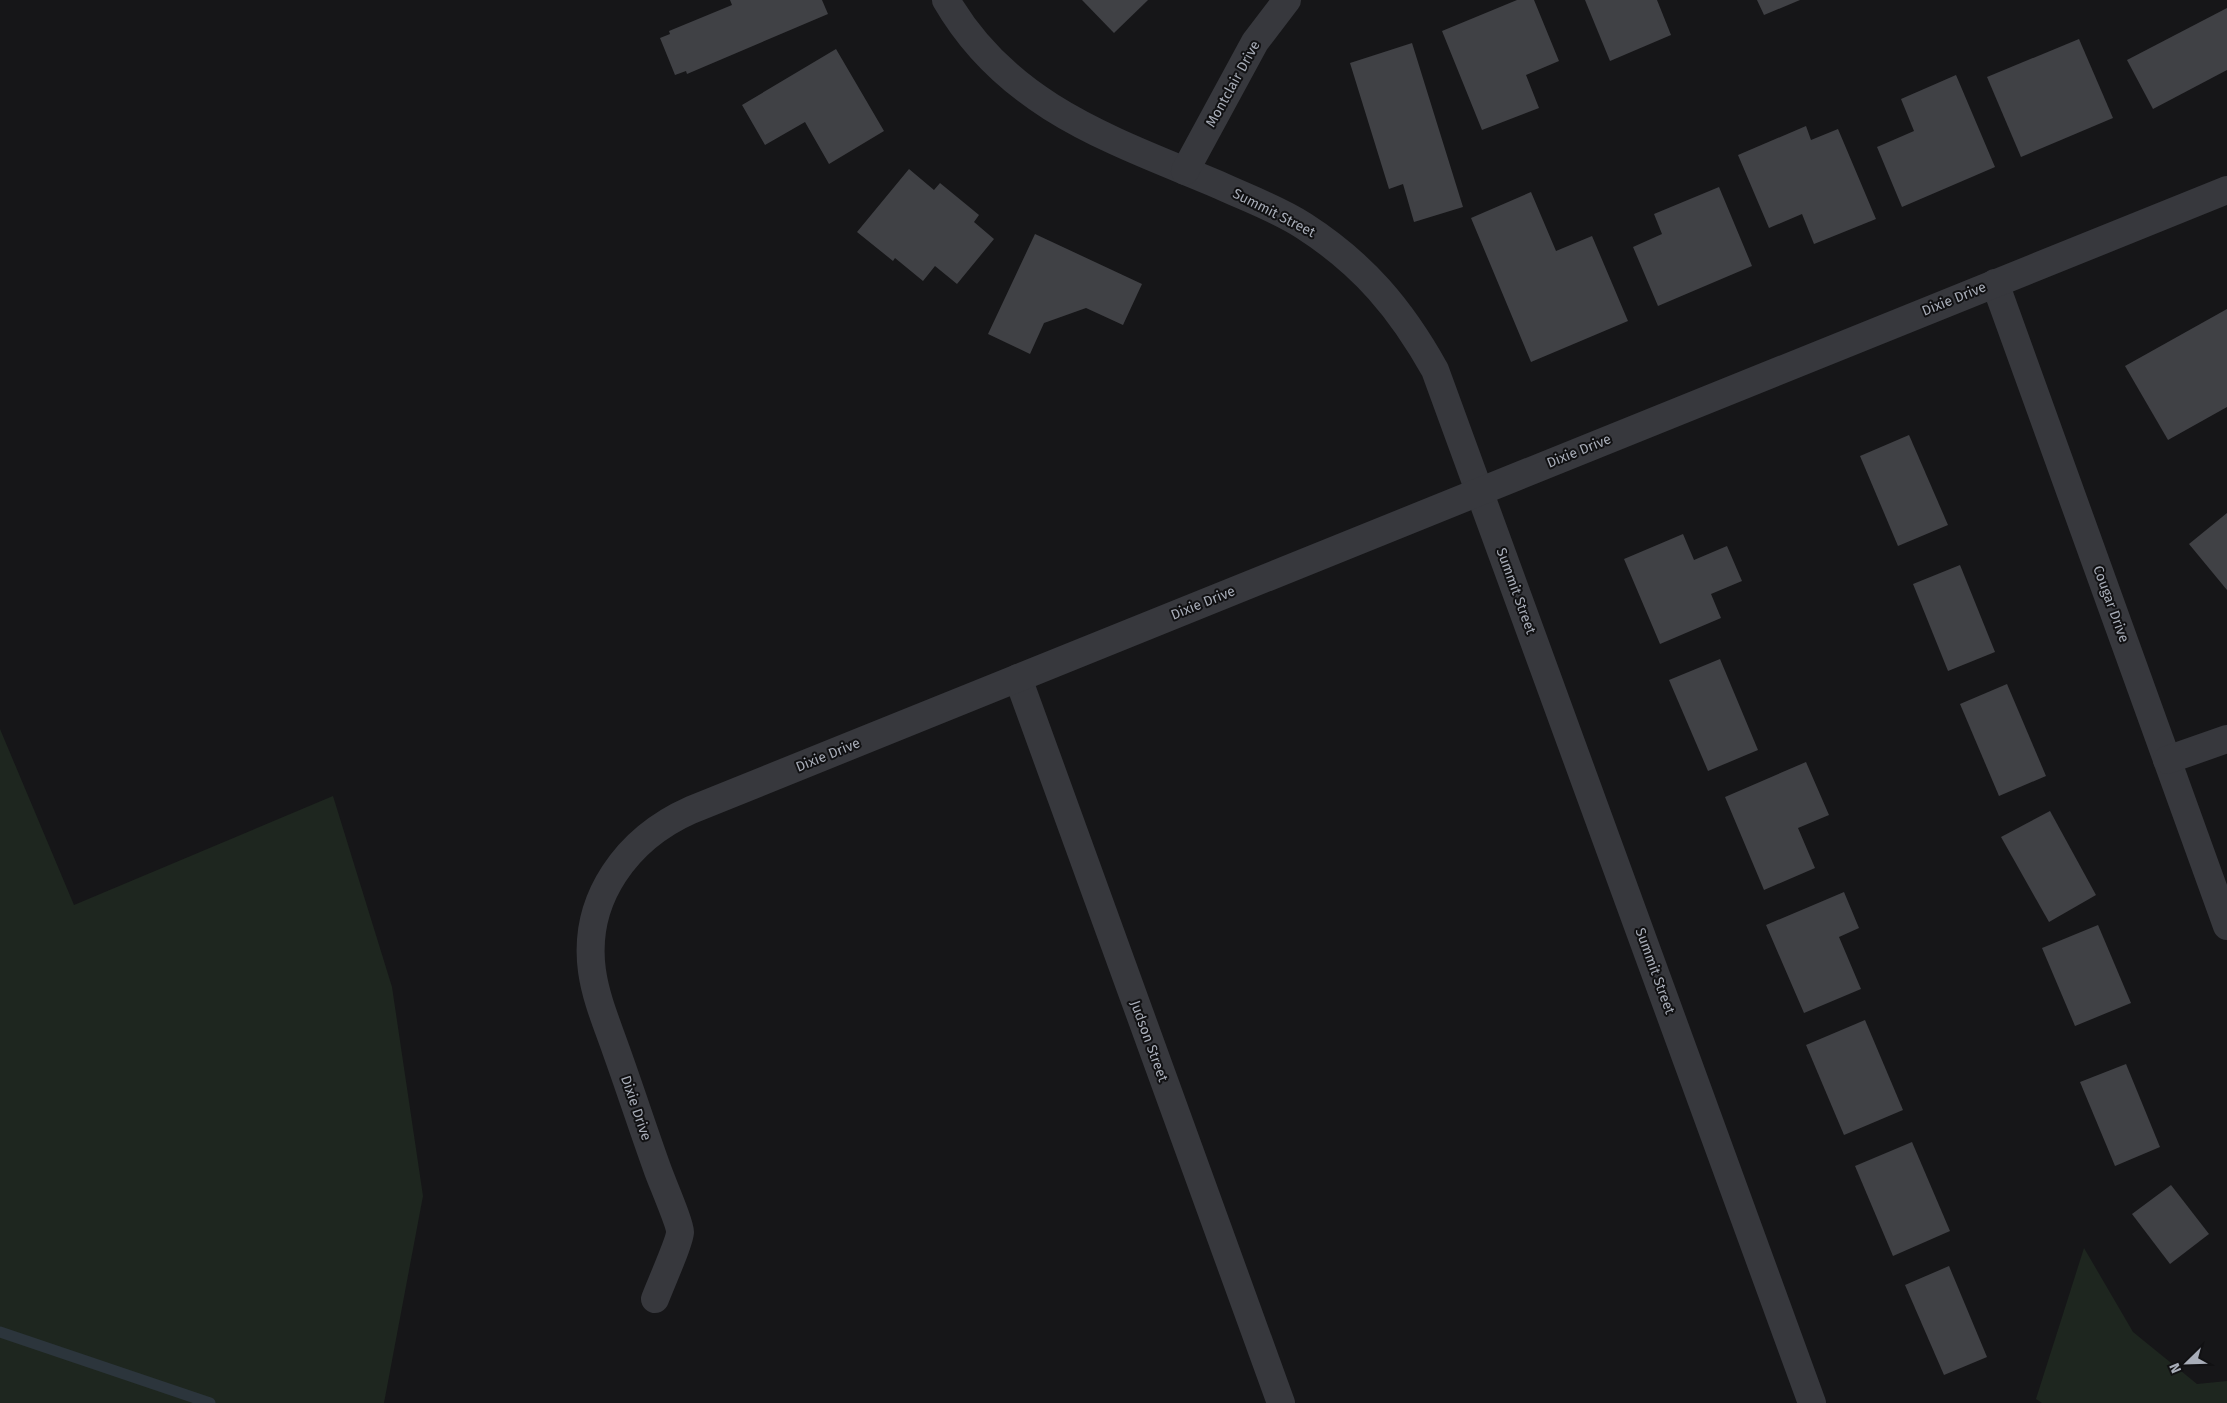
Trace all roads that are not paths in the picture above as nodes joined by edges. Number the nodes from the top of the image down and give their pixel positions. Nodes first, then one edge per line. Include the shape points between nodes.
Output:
1 (946, 0) edge
2 (1286, 0) edge
3 (1185, 171) junction
4 (2227, 190) edge
5 (1995, 283) junction
6 (1480, 492) junction
7 (1018, 678) junction
8 (2227, 739) edge
9 (2167, 760) junction
10 (2227, 926) edge
11 (655, 1299) dead end
12 (1281, 1403) edge
13 (1812, 1403) edge

1 - 3 street, Summit Street via 980,48 1011,79 1045,105 1083,127
2 - 3 street, Montclair Drive via 1255,42
3 - 6 street, Summit Street via 1267,206 1302,225 1366,274 1416,335 1434,370
4 - 5 street, Dixie Drive
5 - 6 street, Dixie Drive
5 - 9 street, Cougar Drive
6 - 7 street, Dixie Drive
6 - 13 street, Summit Street
7 - 11 street, Dixie Drive via 668,820 629,852 614,873 602,896 591,945 596,995 680,1232
7 - 12 street, Judson Street
8 - 9 street
9 - 10 street, Cougar Drive

